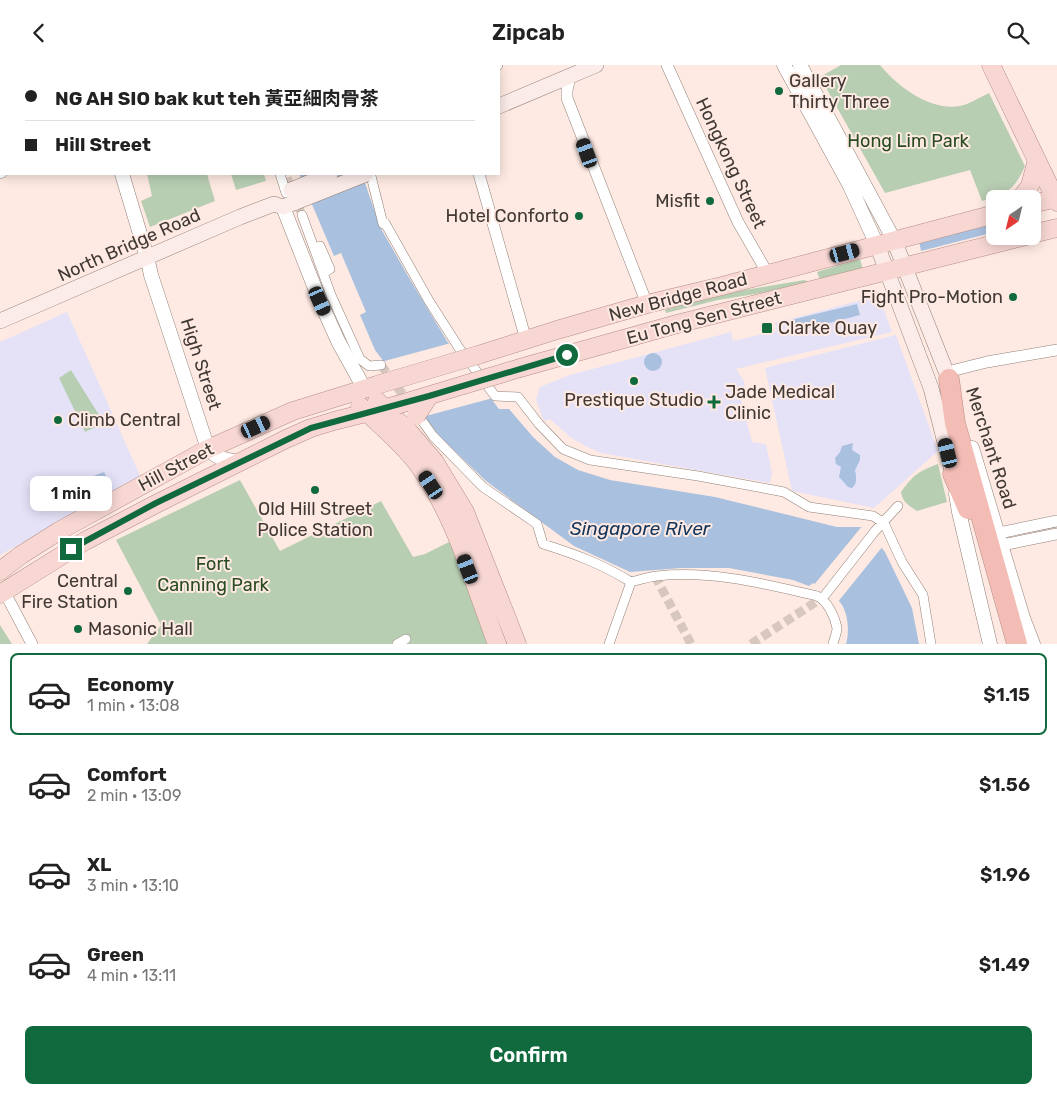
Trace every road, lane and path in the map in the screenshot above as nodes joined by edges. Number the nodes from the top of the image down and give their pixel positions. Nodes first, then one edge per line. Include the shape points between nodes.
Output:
1 (596, 65) edge
2 (667, 65) edge
3 (784, 65) edge
4 (800, 65) edge
5 (991, 65) edge
6 (570, 77) junction
7 (503, 102) edge
8 (1037, 160) junction
9 (122, 175) edge
10 (328, 175) edge
11 (369, 175) edge
12 (479, 175) edge
13 (378, 189) dead end
14 (1027, 190) edge
15 (288, 194) edge
16 (1056, 199) edge
17 (1041, 202) edge
18 (986, 215) edge
19 (386, 223) junction
20 (1057, 228) edge
21 (1041, 232) edge
22 (885, 243) junction
23 (990, 245) edge
24 (148, 257) junction
25 (796, 266) junction
26 (895, 269) junction
27 (768, 274) junction
28 (808, 291) junction
29 (647, 304) junction
30 (0, 321) edge
31 (677, 324) junction
32 (526, 340) junction
33 (1057, 350) edge
34 (381, 365) tunnel mouth
35 (948, 375) junction
36 (372, 386) junction
37 (347, 394) junction
38 (429, 396) junction
39 (382, 408) junction
40 (416, 424) junction
41 (208, 449) junction
42 (239, 462) junction
43 (953, 474) junction
44 (898, 506) dead end
45 (1057, 521) edge
46 (884, 523) junction
47 (1031, 527) junction
48 (1057, 534) edge
49 (1000, 539) junction
50 (1035, 539) junction
51 (0, 571) edge
52 (631, 582) junction
53 (1, 589) edge
54 (824, 599) junction
55 (406, 639) dead end
56 (32, 644) edge
57 (397, 644) edge
58 (497, 644) edge
59 (517, 644) edge
60 (609, 644) edge
61 (833, 644) edge
62 (931, 644) edge
63 (990, 644) edge
64 (1004, 644) edge
65 (1017, 644) edge
66 (1033, 644) edge

1 - 6 main road
2 - 27 street, Hongkong Street via 738,222
3 - 22 street
4 - 22 street
5 - 8 main road
6 - 7 main road
6 - 29 street via 568,101
8 - 14 main road
8 - 16 main road
9 - 24 street, High Street
10 - 15 main road, North Bridge Road, bridge
11 - 15 main road, North Bridge Road, bridge
11 - 19 street via 383,224
12 - 32 street
13 - 19 street
15 - 24 main road, North Bridge Road
15 - 34 street via 360,359 369,366
15 - 36 street via 324,309 338,341
16 - 17 main road
18 - 22 main road, New Bridge Road
19 - 46 street via 429,301 495,396 518,397 563,449 590,460 784,492 809,507 873,516
20 - 21 main road
22 - 25 main road, New Bridge Road
22 - 26 main road
23 - 26 main road, Eu Tong Sen Street
24 - 30 main road, North Bridge Road
24 - 41 street, High Street via 151,275
25 - 27 main road, New Bridge Road
25 - 28 main road via 811,273 813,285
26 - 28 main road, Eu Tong Sen Street
26 - 35 main road, Merchant Road
26 - 43 main road via 932,388
27 - 29 main road, New Bridge Road
28 - 31 main road, Eu Tong Sen Street
29 - 31 main road via 652,315
29 - 32 main road, New Bridge Road
31 - 38 main road, Eu Tong Sen Street, bridge
32 - 36 main road, New Bridge Road, bridge
33 - 35 street
35 - 49 street, Merchant Road
35 - 65 highway via 955,423
36 - 37 main road, Hill Street
36 - 39 main road
37 - 39 main road
37 - 41 main road, Hill Street via 293,411
38 - 39 main road, Eu Tong Sen Street, bridge
38 - 40 main road, bridge
39 - 40 main road
39 - 42 main road, Hill Street via 311,428
39 - 58 main road via 400,444 417,462 431,485 455,533
40 - 52 street via 433,435 483,487 537,524 543,544 585,557
40 - 59 main road via 465,512
41 - 42 street via 223,460
41 - 51 main road, Hill Street via 59,531
42 - 53 main road, Hill Street via 84,541
43 - 63 street via 958,512
43 - 64 highway via 968,509
44 - 46 street
45 - 47 street
46 - 54 street
46 - 62 street via 902,562 923,595
47 - 49 street
47 - 50 street
48 - 50 street
49 - 50 street
49 - 66 street, Merchant Road
52 - 54 street via 680,574 728,577
52 - 60 street
53 - 56 street
54 - 61 street via 837,629
55 - 57 street

